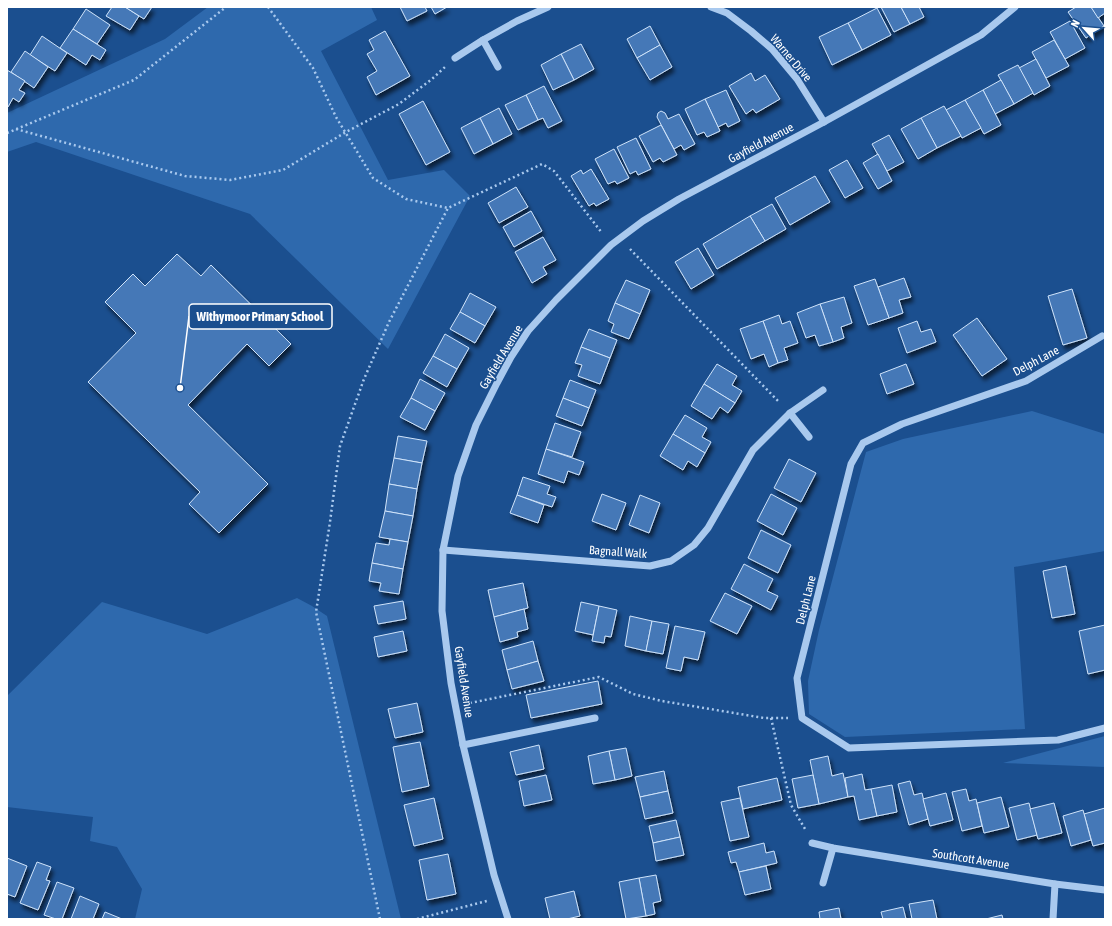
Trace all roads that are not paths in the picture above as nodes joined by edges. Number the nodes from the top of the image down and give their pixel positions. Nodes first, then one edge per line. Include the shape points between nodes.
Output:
1 (548, 7) edge
2 (711, 7) edge
3 (1015, 7) edge
4 (483, 40) junction
5 (455, 58) road end
6 (498, 67) dead end
7 (824, 122) junction
8 (1102, 336) dead end
9 (823, 390) dead end
10 (790, 413) junction
11 (809, 438) dead end
12 (443, 550) junction
13 (595, 718) dead end
14 (1105, 728) edge
15 (464, 745) junction
16 (812, 843) road end
17 (833, 848) junction
18 (823, 883) dead end
19 (1055, 884) junction
20 (1105, 890) edge
21 (508, 919) edge
22 (1053, 919) edge

1 - 4 street
2 - 7 street, Warner Drive via 727,13 772,49 797,79
3 - 7 street, Gayfield Avenue via 981,35
4 - 5 street
4 - 6 street
7 - 12 street, Gayfield Avenue via 679,199 643,221 611,245 528,331 496,383 476,425 458,476
8 - 14 street, Delph Lane via 1026,381 902,424 862,444 851,464 797,678 802,718 849,748 1058,740
9 - 10 street, Bagnall Walk
10 - 11 street
10 - 12 street, Bagnall Walk via 753,450 708,528 694,545 671,561 650,566
12 - 15 street, Gayfield Avenue via 442,611 451,683
13 - 15 street
15 - 21 street, Gayfield Avenue via 494,875
16 - 17 street, Southcott Avenue
17 - 18 street
17 - 19 street, Southcott Avenue
19 - 20 street, Southcott Avenue
19 - 22 street

